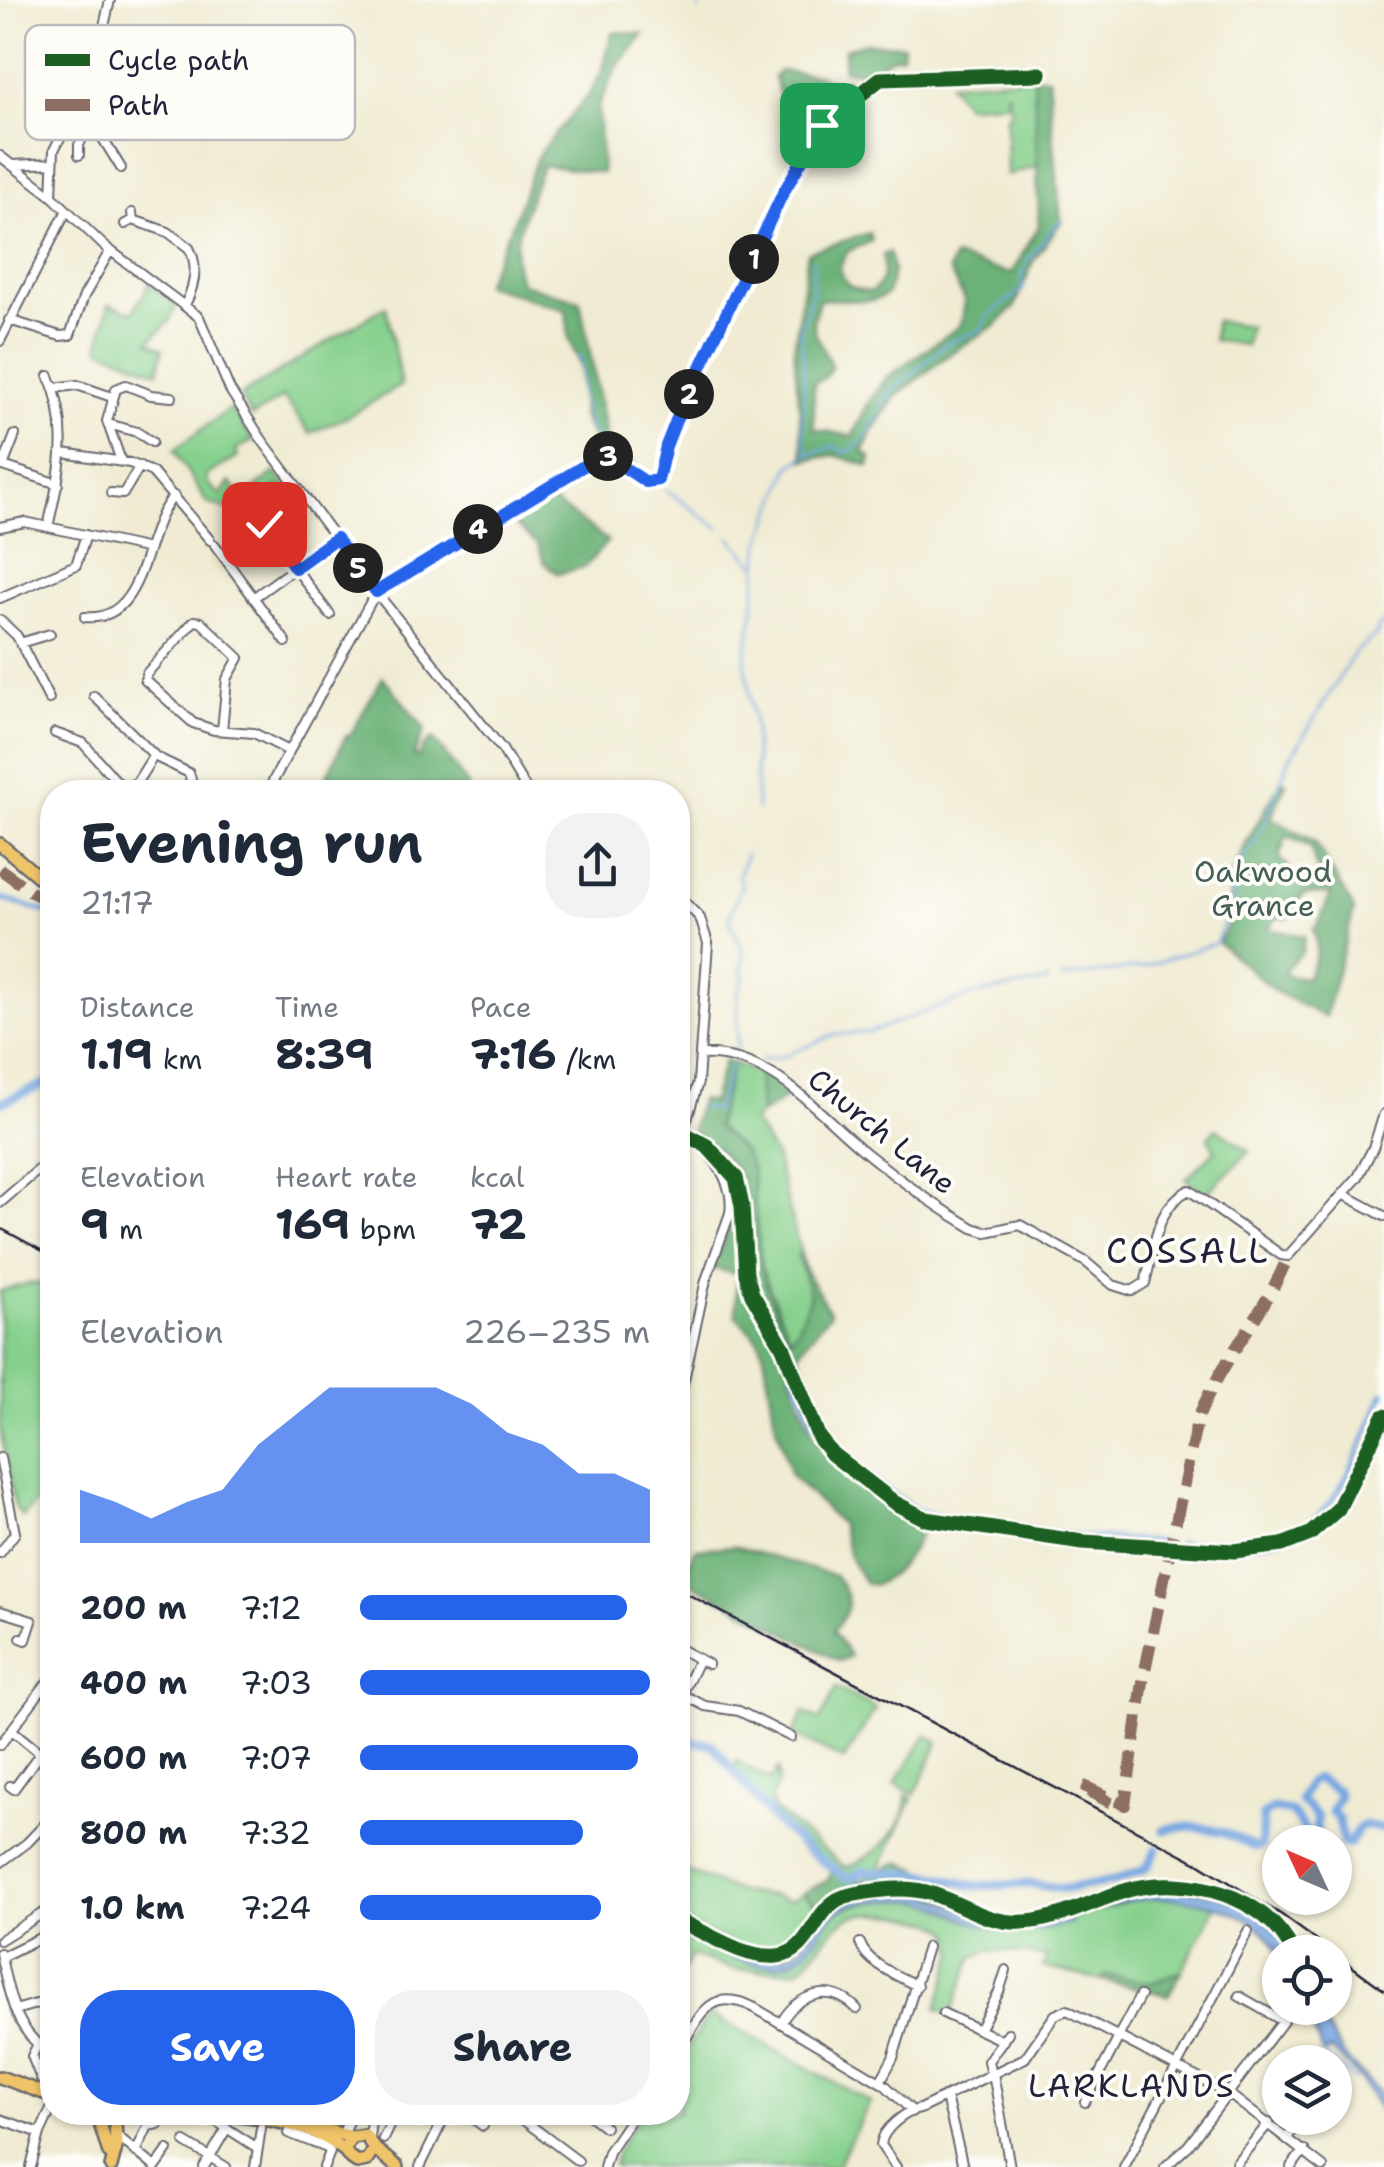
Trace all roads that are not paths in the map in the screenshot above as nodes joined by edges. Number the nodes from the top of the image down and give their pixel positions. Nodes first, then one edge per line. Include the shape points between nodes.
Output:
1 (110, 0) edge
2 (104, 25) edge
3 (1040, 74) dead end
4 (58, 140) edge
5 (81, 140) edge
6 (104, 140) edge
7 (79, 154) dead end
8 (0, 156) edge
9 (54, 162) junction
10 (12, 165) junction
11 (121, 168) dead end
12 (52, 196) junction
13 (66, 210) junction
14 (130, 219) dead end
15 (110, 251) junction
16 (181, 302) junction
17 (9, 320) junction
18 (0, 341) edge
19 (112, 396) junction
20 (172, 397) dead end
21 (108, 424) junction
22 (15, 435) dead end
23 (151, 442) dead end
24 (63, 453) junction
25 (121, 461) junction
26 (2, 465) edge
27 (140, 466) junction
28 (58, 484) junction
29 (111, 492) dead end
30 (174, 496) junction
31 (263, 520) dead end
32 (0, 526) edge
33 (48, 526) junction
34 (86, 535) junction
35 (336, 538) junction
36 (149, 549) junction
37 (295, 568) junction
38 (376, 592) junction
39 (0, 598) edge
40 (254, 598) junction
41 (330, 615) dead end
42 (86, 616) dead end
43 (0, 620) edge
44 (50, 634) dead end
45 (20, 642) junction
46 (286, 642) dead end
47 (93, 695) dead end
48 (49, 699) dead end
49 (222, 730) junction
50 (55, 733) dead end
51 (290, 751) junction
52 (154, 755) junction
53 (115, 780) edge
54 (138, 780) edge
55 (191, 780) edge
56 (274, 780) edge
57 (521, 780) edge
58 (0, 844) edge
59 (40, 878) edge
60 (690, 906) edge
61 (700, 1055) junction
62 (690, 1111) edge
63 (1384, 1114) edge
64 (40, 1168) edge
65 (704, 1170) dead end
66 (1345, 1195) junction
67 (0, 1203) edge
68 (1384, 1216) edge
69 (690, 1339) edge
70 (0, 1458) edge
71 (2, 1551) edge
72 (0, 1611) edge
73 (21, 1638) dead end
74 (690, 1654) edge
75 (690, 1679) edge
76 (40, 1693) edge
77 (690, 1698) edge
78 (13, 1731) junction
79 (791, 1737) dead end
80 (0, 1745) edge
81 (40, 1754) joint
82 (10, 1786) dead end
83 (40, 1830) edge
84 (0, 1864) edge
85 (40, 1915) edge
86 (1248, 1931) dead end
87 (40, 1938) edge
88 (0, 1940) edge
89 (860, 1943) dead end
90 (927, 1948) dead end
91 (0, 1955) edge
92 (1006, 1970) dead end
93 (916, 1986) junction
94 (1140, 1995) dead end
95 (1239, 1996) dead end
96 (40, 2006) edge
97 (857, 2009) dead end
98 (1262, 2009) edge
99 (15, 2010) junction
100 (944, 2013) dead end
101 (781, 2024) junction
102 (1280, 2025) edge
103 (979, 2030) junction
104 (690, 2033) edge
105 (1119, 2035) junction
106 (37, 2046) junction
107 (40, 2048) edge
108 (1178, 2066) junction
109 (992, 2074) junction
110 (0, 2077) edge
111 (880, 2082) junction
112 (40, 2086) joint
113 (1230, 2094) junction
114 (946, 2097) junction
115 (1085, 2102) dead end
116 (911, 2110) junction
117 (0, 2119) edge
118 (1262, 2119) edge
119 (44, 2125) edge
120 (102, 2125) edge
121 (115, 2125) edge
122 (153, 2125) edge
123 (222, 2125) edge
124 (287, 2125) edge
125 (316, 2125) edge
126 (357, 2125) edge
127 (368, 2125) edge
128 (383, 2125) edge
129 (441, 2125) edge
130 (530, 2125) edge
131 (626, 2125) edge
132 (227, 2128) junction
133 (261, 2128) dead end
134 (1262, 2132) edge
135 (288, 2133) dead end
136 (40, 2134) junction
137 (115, 2134) junction
138 (1283, 2135) edge
139 (1289, 2135) edge
140 (363, 2137) junction
141 (1287, 2138) junction
142 (185, 2142) dead end
143 (256, 2147) junction
144 (168, 2150) dead end
145 (1304, 2150) junction
146 (136, 2152) junction
147 (210, 2157) junction
148 (1237, 2159) dead end
149 (353, 2161) edge
150 (578, 2161) edge
151 (257, 2166) edge
152 (31, 2167) edge
153 (111, 2167) edge
154 (155, 2167) edge
155 (204, 2167) edge
156 (226, 2167) edge
157 (324, 2167) edge
158 (382, 2167) edge
159 (396, 2167) edge
160 (420, 2167) edge
161 (604, 2167) edge
162 (896, 2167) edge
163 (964, 2167) edge
164 (1010, 2167) edge
165 (1124, 2167) edge
166 (1165, 2167) edge
167 (1291, 2167) edge
168 (1322, 2167) edge

1 - 2 street
3 - 38 street via 900,76 874,83 822,125 786,187 677,418 658,480 646,482 600,456
4 - 9 street
5 - 7 street
6 - 11 street
8 - 10 street
9 - 10 street
9 - 12 street
10 - 12 street
12 - 13 street
13 - 15 street
13 - 17 street
14 - 16 street via 168,232 189,248 192,288
15 - 16 street
15 - 17 street via 70,335
16 - 35 street via 202,323 237,403
17 - 18 street
19 - 20 street via 126,385
19 - 21 street
19 - 24 street via 50,384 62,414
21 - 23 street
21 - 25 street
22 - 26 street
24 - 25 street
24 - 28 street
25 - 27 street
26 - 28 street
27 - 29 street via 123,494
27 - 30 street
28 - 33 street
30 - 36 street
30 - 40 street
31 - 37 street
32 - 33 street
33 - 34 street
34 - 36 street
34 - 39 street via 76,565
35 - 37 street
35 - 38 street
36 - 42 street via 128,598
37 - 40 street
37 - 41 street
38 - 51 street
38 - 57 street
40 - 46 street
43 - 45 street
44 - 45 street
45 - 48 street
47 - 52 street
49 - 49 street via 188,720 144,678 196,620 239,658 226,678
49 - 51 street via 254,732
50 - 53 street via 84,744
51 - 56 street
52 - 54 street
52 - 55 street
58 - 59 main road
60 - 61 street via 708,943
61 - 62 street
61 - 66 street, Church Lane via 729,1055 781,1080 870,1157 973,1228 1020,1225 1124,1290 1145,1283 1160,1221 1184,1191 1288,1256
63 - 66 street
64 - 67 street
65 - 69 street via 713,1160 729,1191 730,1214
66 - 68 street
70 - 71 street via 15,1536
72 - 73 street via 34,1621 26,1640
74 - 75 street via 703,1661
76 - 78 street
77 - 79 street
78 - 80 street
78 - 81 street
81 - 82 street
83 - 84 street
85 - 88 street
86 - 108 street
87 - 91 street
89 - 93 street via 876,1962
90 - 93 street
91 - 99 street
92 - 103 street
93 - 111 street
94 - 105 street
95 - 98 street
96 - 99 street
97 - 101 street via 836,1994 818,1994 793,2005
99 - 106 street
100 - 103 street via 950,2024
101 - 104 street via 749,2004 721,1999
101 - 111 street
102 - 113 street
103 - 109 street via 1006,2037 988,2061
105 - 108 street
105 - 109 street via 1060,2011 1028,2054
105 - 115 street
106 - 107 street
106 - 112 street via 32,2056
108 - 113 street
108 - 165 street
109 - 114 street
109 - 164 street
110 - 112 main road
111 - 116 street
113 - 118 street
113 - 166 street
114 - 116 street
114 - 163 street
116 - 162 street via 880,2140
117 - 136 street
119 - 136 street
120 - 153 main road
121 - 137 main road
122 - 146 street
123 - 132 street
124 - 149 main road via 330,2140
125 - 140 main road
126 - 140 street
127 - 140 street
128 - 140 street
129 - 160 street
130 - 150 street
131 - 161 street
132 - 143 street
132 - 147 street
133 - 143 street
134 - 148 street
135 - 157 street via 330,2152
136 - 152 street
137 - 146 street
137 - 153 main road
138 - 141 street
139 - 141 street
140 - 149 main road
140 - 149 main road
140 - 159 main road
141 - 145 street
142 - 147 street
143 - 151 street
144 - 154 street
145 - 167 street
145 - 168 street
146 - 154 street
147 - 155 street
147 - 156 street
149 - 158 main road

